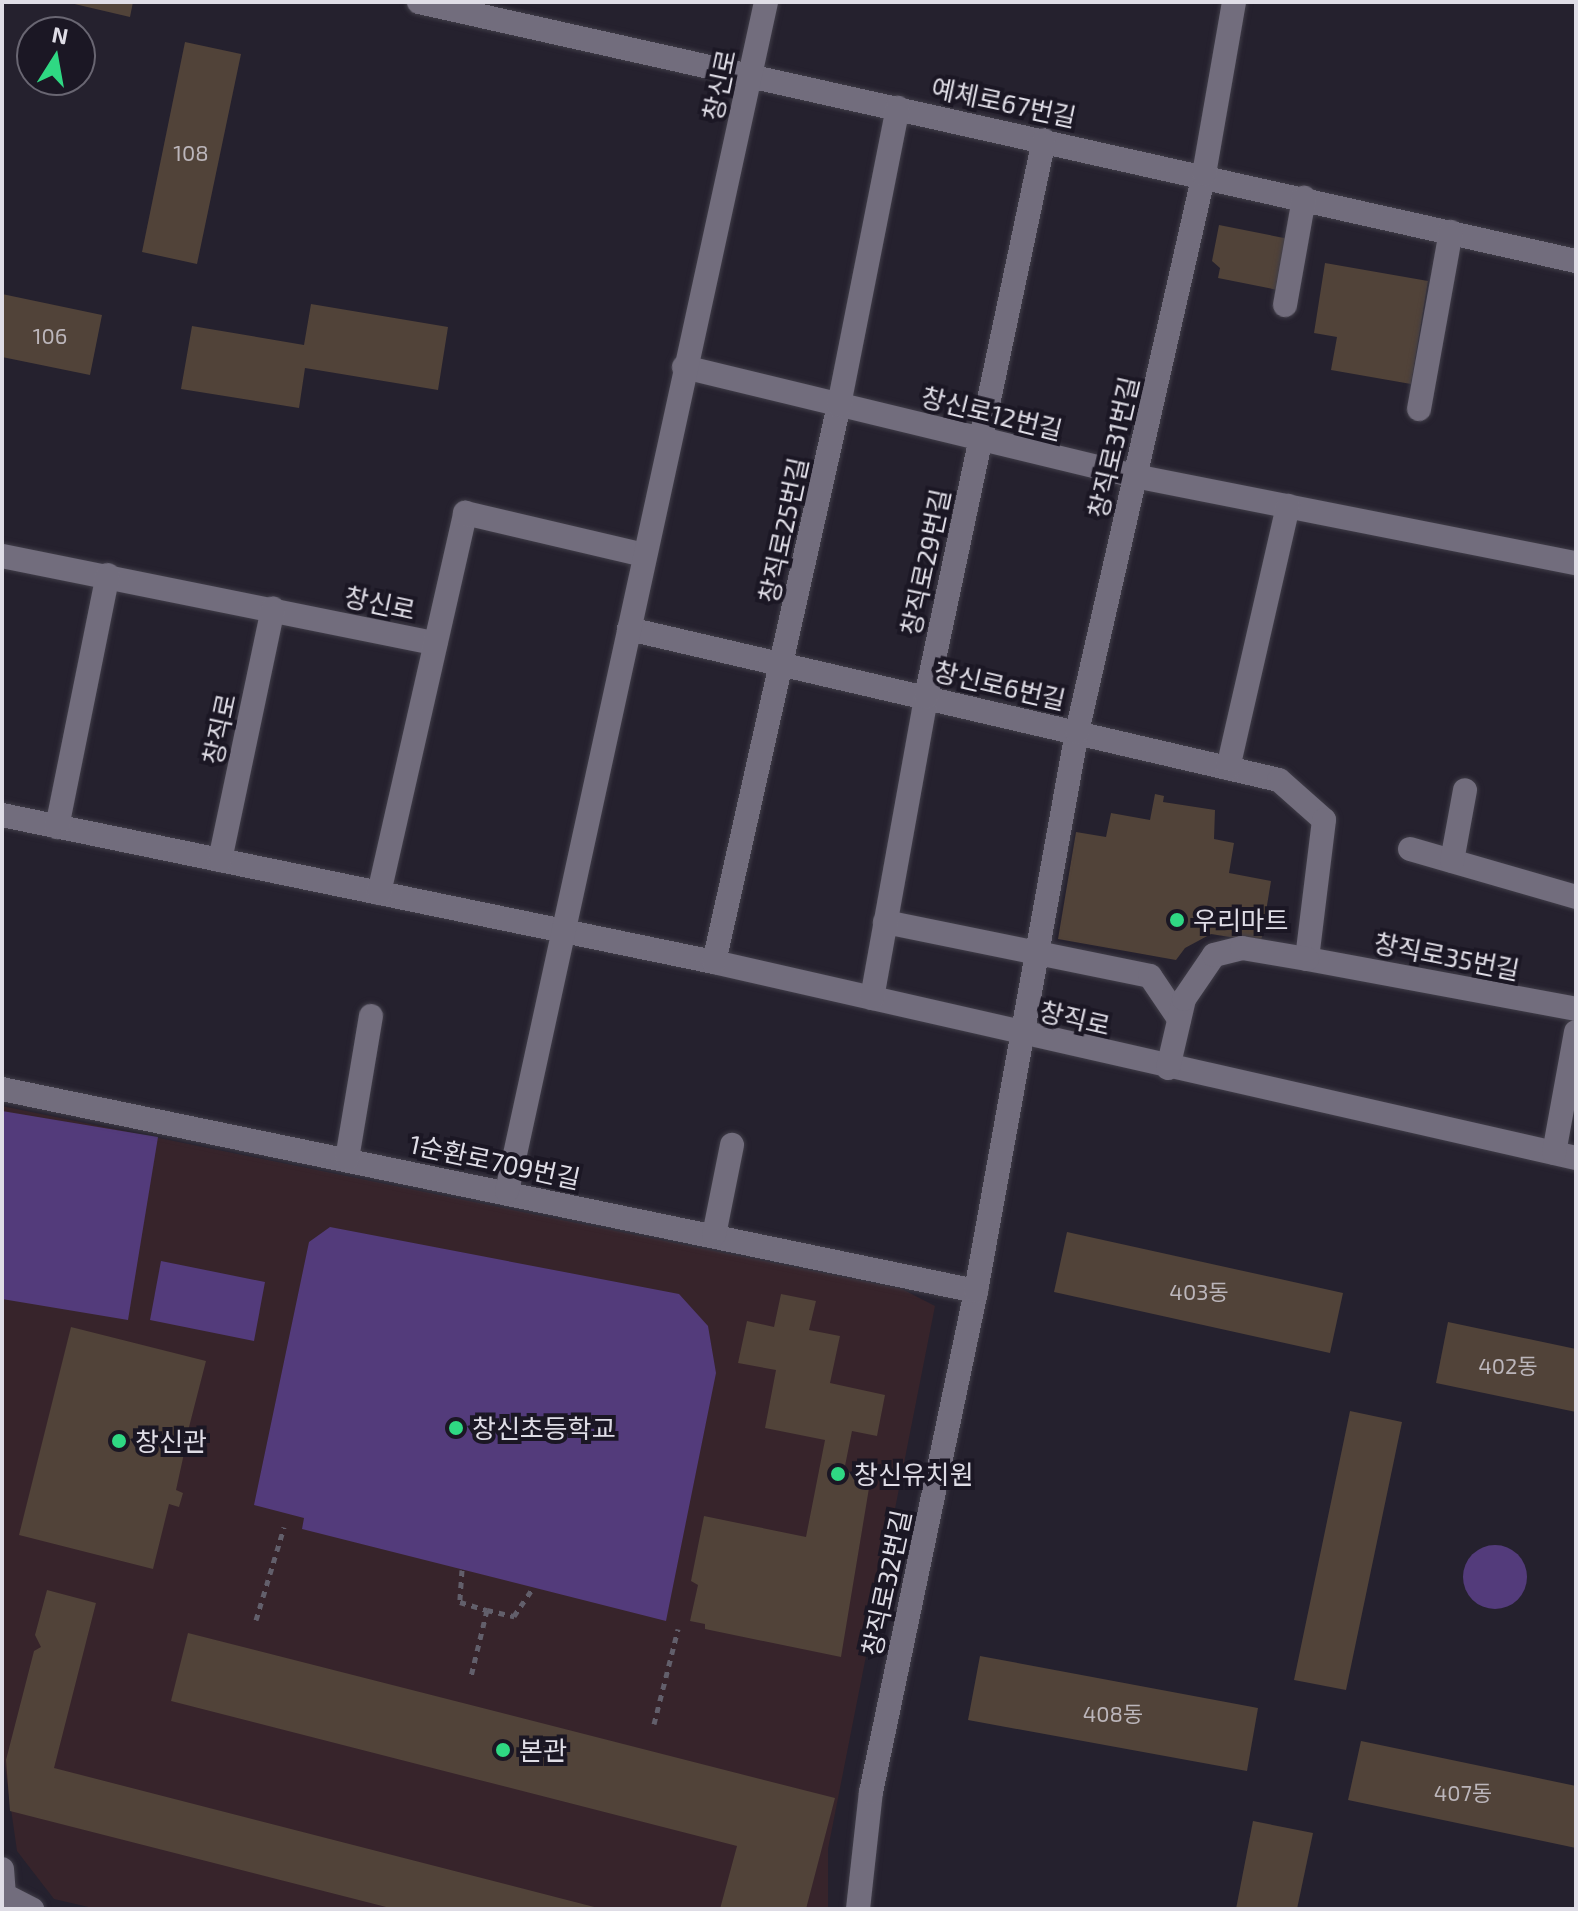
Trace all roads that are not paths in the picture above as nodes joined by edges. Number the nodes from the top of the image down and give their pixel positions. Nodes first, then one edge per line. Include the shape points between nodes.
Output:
1 (419, 2) edge
2 (766, 2) edge
3 (1234, 2) edge
4 (750, 77) junction
5 (898, 108) junction
6 (1044, 140) junction
7 (1204, 174) junction
8 (1304, 198) junction
9 (1451, 232) junction
10 (1576, 261) edge
11 (1285, 305) dead end
12 (684, 367) junction
13 (839, 405) junction
14 (1419, 409) dead end
15 (979, 438) junction
16 (1135, 476) junction
17 (1288, 506) junction
18 (644, 555) junction
19 (2, 556) edge
20 (1576, 563) edge
21 (108, 575) junction
22 (273, 609) junction
23 (629, 629) junction
24 (435, 643) junction
25 (783, 662) junction
26 (926, 697) junction
27 (1077, 732) junction
28 (1228, 768) junction
29 (1465, 790) dead end
30 (2, 815) edge
31 (57, 827) junction
32 (1410, 849) dead end
33 (220, 860) junction
34 (1452, 861) junction
35 (379, 893) junction
36 (1576, 897) edge
37 (885, 922) junction
38 (563, 930) junction
39 (1035, 953) junction
40 (1307, 959) junction
41 (714, 962) junction
42 (872, 998) junction
43 (1576, 1009) edge
44 (371, 1016) dead end
45 (1179, 1019) junction
46 (1576, 1032) edge
47 (1019, 1034) junction
48 (1168, 1068) junction
49 (2, 1089) edge
50 (732, 1145) dead end
51 (1565, 1155) edge
52 (347, 1159) junction
53 (507, 1191) junction
54 (714, 1235) junction
55 (976, 1291) junction
56 (2, 1869) edge
57 (4, 1900) edge
58 (32, 1909) edge
59 (858, 1909) edge

1 - 4 street, 예체로67번길
2 - 4 street, 창신로
3 - 7 street, 창직로31번길
4 - 5 street, 예체로67번길
4 - 12 street, 창신로
5 - 6 street, 예체로67번길
5 - 13 street, 창직로25번길
6 - 7 street, 예체로67번길
6 - 15 street, 창직로29번길
7 - 8 street, 예체로67번길
7 - 16 street, 창직로31번길
8 - 9 street, 예체로67번길
8 - 11 street
9 - 10 street, 예체로67번길
9 - 14 street
12 - 13 street, 창신로12번길
12 - 18 street, 창신로
13 - 15 street, 창신로12번길
13 - 25 street, 창직로25번길
15 - 16 street, 창신로12번길
15 - 26 street, 창직로29번길
16 - 17 street, 창신로12번길
16 - 27 street, 창직로31번길
17 - 20 street, 창신로12번길
17 - 28 street
18 - 23 street, 창신로
18 - 24 street, 창신로 via 465,513
19 - 21 street, 창신로
21 - 22 street, 창신로
21 - 31 street
22 - 24 street, 창신로
22 - 33 street, 창직로
23 - 25 street, 창신로6번길
23 - 38 street, 창신로
24 - 35 street
25 - 26 street, 창신로6번길
25 - 41 street, 창직로25번길
26 - 27 street, 창신로6번길
26 - 37 street, 창직로29번길
27 - 28 street
27 - 39 street, 창직로31번길
28 - 40 street via 1279,780 1324,820
29 - 34 street
30 - 31 street, 창직로
31 - 33 street, 창직로
32 - 34 street
33 - 35 street, 창직로
34 - 36 street
35 - 38 street, 창직로
37 - 39 street
37 - 42 street, 창직로29번길
38 - 41 street, 창직로
38 - 53 street
39 - 45 street via 1150,976
39 - 47 street, 창직로31번길
40 - 43 street, 창직로35번길
40 - 45 street, 창직로35번길 via 1242,948 1214,955 1184,999
41 - 42 street, 창직로
42 - 47 street, 창직로
44 - 52 street
45 - 48 street, 창직로35번길
46 - 51 street
47 - 48 street, 창직로
47 - 55 street, 창직로32번길
48 - 51 street, 창직로
49 - 52 street, 1순환로709번길
50 - 54 street
52 - 53 street, 1순환로709번길
53 - 54 street, 1순환로709번길
54 - 55 street, 1순환로709번길
55 - 59 street, 창직로32번길 via 871,1792
56 - 57 street
57 - 58 street

